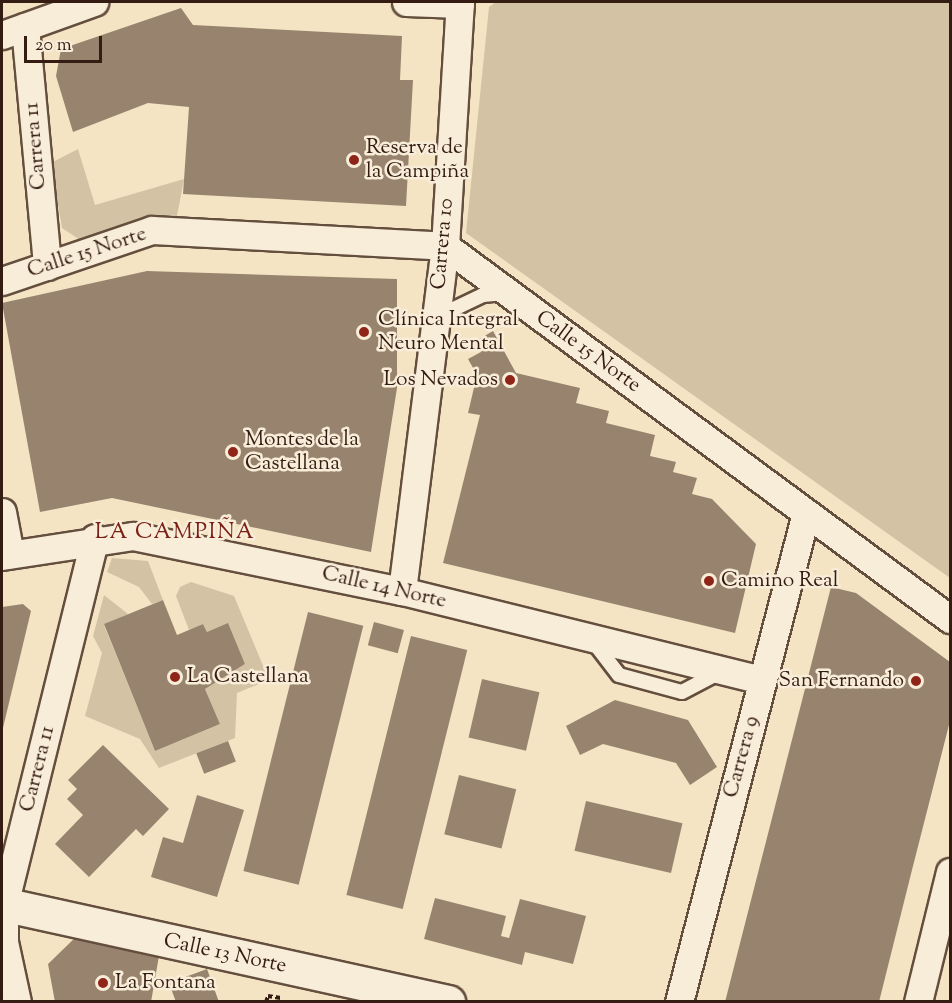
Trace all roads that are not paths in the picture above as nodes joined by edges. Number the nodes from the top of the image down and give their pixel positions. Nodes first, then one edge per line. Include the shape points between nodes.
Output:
1 (94, 2) edge
2 (406, 2) edge
3 (462, 3) edge
4 (13, 31) edge
5 (445, 246) junction
6 (47, 266) junction
7 (2, 282) edge
8 (507, 292) junction
9 (436, 318) junction
10 (2, 512) edge
11 (806, 513) junction
12 (95, 538) junction
13 (6, 555) edge
14 (402, 591) junction
15 (951, 619) edge
16 (762, 680) junction
17 (951, 872) edge
18 (3, 904) edge
19 (16, 1002) edge
20 (448, 1002) edge
21 (679, 1002) edge
22 (918, 1002) edge

1 - 4 street
2 - 3 street
3 - 5 street, Carrera 10
4 - 6 street, Carrera 11
5 - 6 street, Calle 15 Norte via 152,230
5 - 8 street, Calle 15 Norte
5 - 9 street, Carrera 10
6 - 7 street, Calle 15 Norte
8 - 9 lane via 483,295
8 - 11 street, Calle 15 Norte
9 - 14 street, Carrera 10
10 - 13 street
11 - 15 street, Calle 15 Norte
11 - 16 street, Carrera 9
12 - 13 street, Calle 14 Norte
12 - 14 street, Calle 14 Norte via 133,536
12 - 18 street, Carrera 11
14 - 16 street, Calle 14 Norte
16 - 21 street, Carrera 9
17 - 22 street
18 - 19 street, Carrera 11 via 4,942
18 - 20 street, Calle 13 Norte

